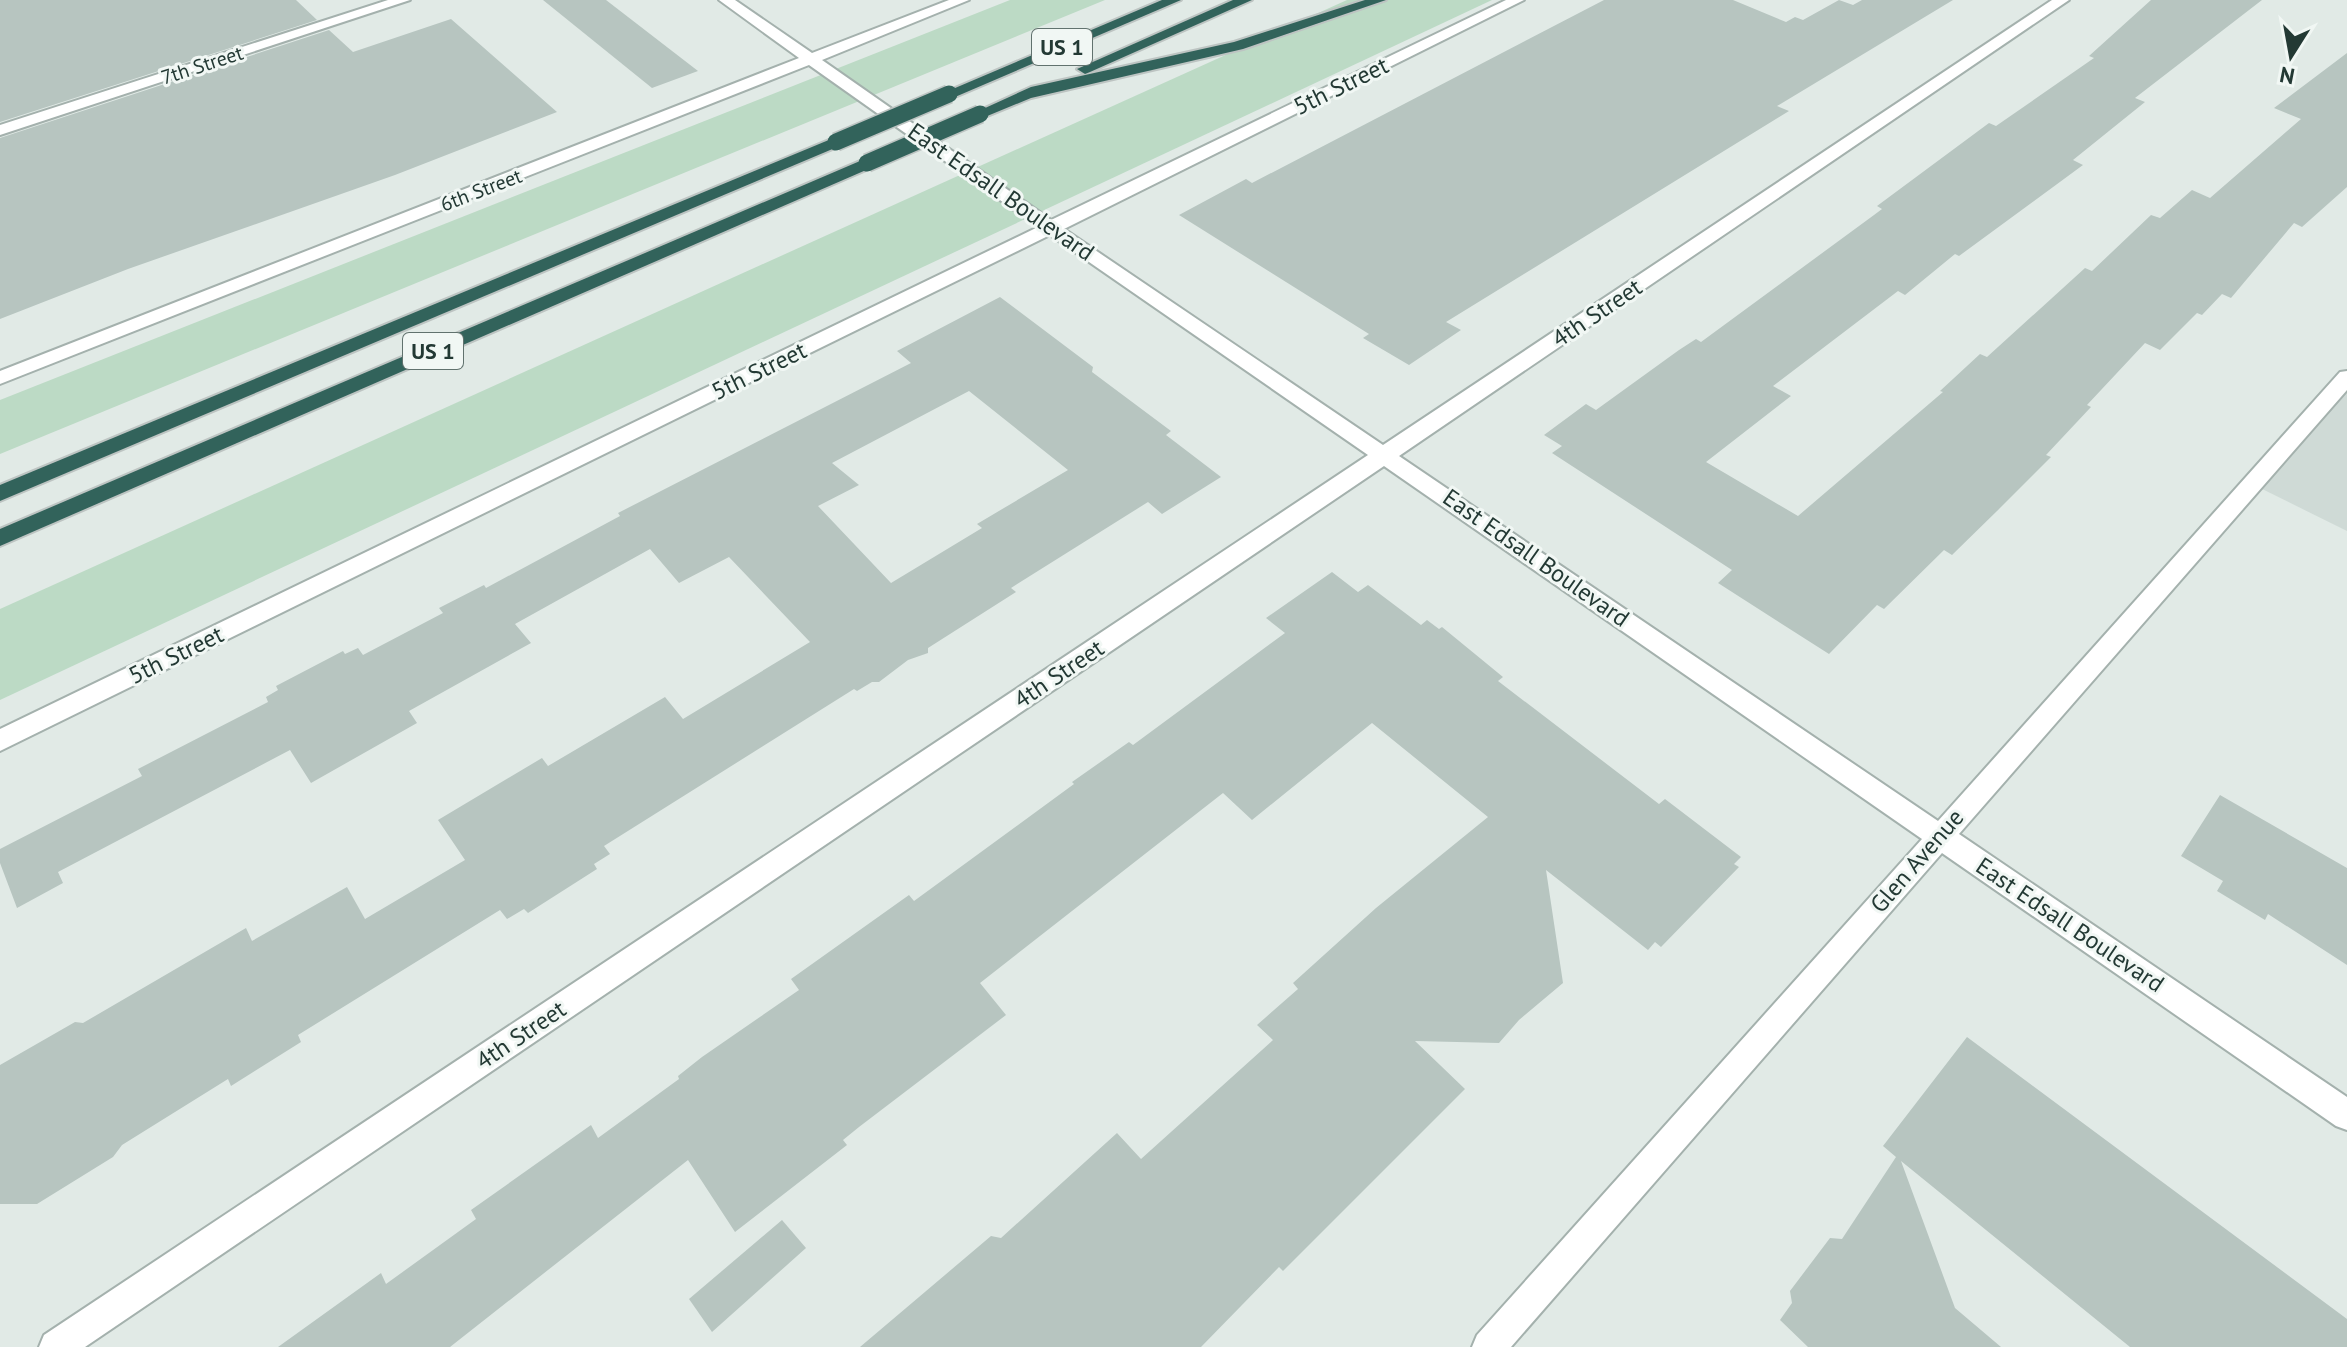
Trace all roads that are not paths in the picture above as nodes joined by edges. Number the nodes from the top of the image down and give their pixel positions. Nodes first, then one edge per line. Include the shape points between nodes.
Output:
1 (403, 0) edge
2 (726, 0) edge
3 (962, 0) edge
4 (1133, 0) edge
5 (1174, 0) edge
6 (1245, 0) edge
7 (1379, 0) edge
8 (1517, 0) edge
9 (2062, 0) edge
10 (1056, 49) junction
11 (812, 61) junction
12 (1024, 95) junction
13 (0, 130) edge
14 (1051, 228) junction
15 (2347, 377) edge
16 (0, 378) edge
17 (1386, 455) junction
18 (0, 493) edge
19 (0, 538) edge
20 (0, 741) edge
21 (1939, 836) junction
22 (2347, 1115) edge
23 (56, 1347) edge
24 (1489, 1347) edge

1 - 13 street, 7th Street
2 - 11 street, East Edsall Boulevard
3 - 11 street, 6th Street
4 - 10 highway
5 - 10 highway, US 1
6 - 12 highway, US 1
7 - 12 highway via 1238,46
8 - 14 street, 5th Street
9 - 17 street, 4th Street
10 - 18 highway, US 1, bridge
11 - 14 street, East Edsall Boulevard
11 - 16 street, 6th Street
12 - 19 highway, US 1, bridge
14 - 17 street, East Edsall Boulevard
14 - 20 street, 5th Street
15 - 21 street, Glen Avenue
17 - 21 street, East Edsall Boulevard
17 - 23 street, 4th Street
21 - 22 street, East Edsall Boulevard
21 - 24 street, Glen Avenue

